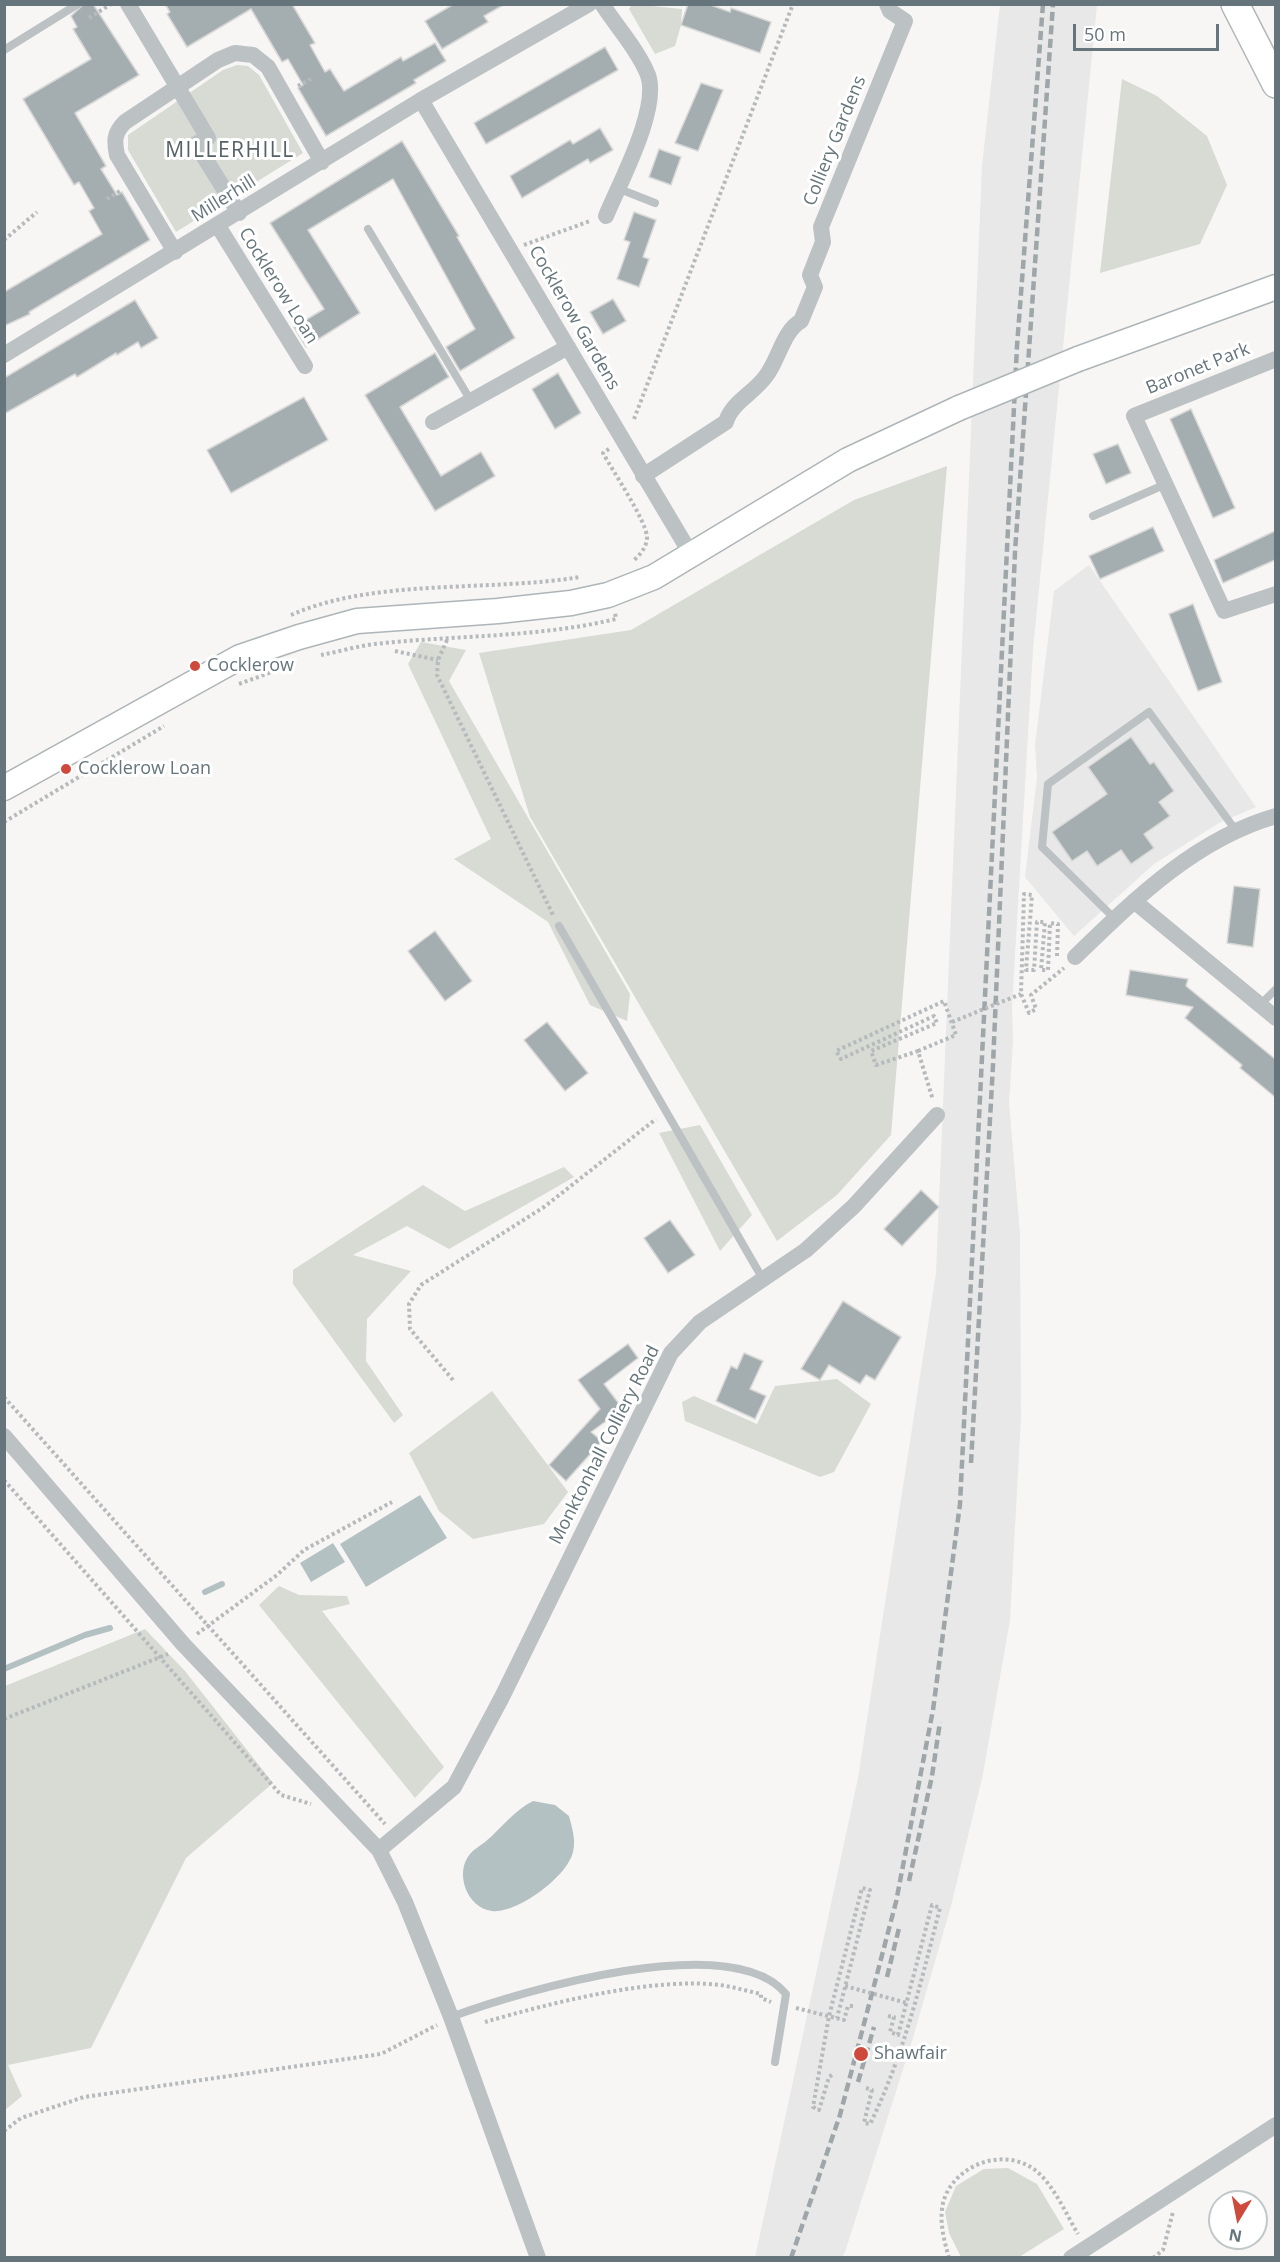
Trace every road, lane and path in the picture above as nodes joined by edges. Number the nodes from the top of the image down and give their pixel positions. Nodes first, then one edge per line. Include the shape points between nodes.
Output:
1 (78, 4) edge
2 (111, 4) edge
3 (128, 4) edge
4 (589, 4) edge
5 (602, 4) edge
6 (793, 4) edge
7 (887, 4) edge
8 (1235, 4) edge
9 (89, 18) dead end
10 (4, 50) edge
11 (311, 79) dead end
12 (1275, 84) edge
13 (176, 86) junction
14 (297, 87) dead end
15 (422, 100) junction
16 (322, 162) junction
17 (617, 188) junction
18 (121, 191) dead end
19 (107, 199) dead end
20 (655, 203) dead end
21 (37, 212) dead end
22 (239, 213) junction
23 (606, 216) joint
24 (218, 226) junction
25 (368, 229) dead end
26 (4, 240) edge
27 (513, 251) junction
28 (175, 252) junction
29 (1275, 286) edge
30 (568, 347) junction
31 (4, 355) edge
32 (1275, 359) edge
33 (305, 366) dead end
34 (471, 401) junction
35 (634, 419) dead end
36 (433, 422) dead end
37 (621, 440) junction
38 (643, 476) junction
39 (1167, 484) junction
40 (1093, 516) dead end
41 (692, 556) junction
42 (632, 563) dead end
43 (1275, 594) edge
44 (608, 595) junction
45 (447, 640) junction
46 (395, 651) dead end
47 (318, 656) dead end
48 (438, 660) junction
49 (296, 662) dead end
50 (235, 686) dead end
51 (165, 726) dead end
52 (4, 788) edge
53 (1275, 816) edge
54 (4, 822) edge
55 (1237, 832) junction
56 (1134, 901) junction
57 (1115, 919) junction
58 (559, 926) joint
59 (1075, 957) dead end
60 (1063, 969) dead end
61 (1051, 981) dead end
62 (1275, 989) edge
63 (1021, 994) junction
64 (1259, 1005) junction
65 (1275, 1018) edge
66 (952, 1022) junction
67 (918, 1051) junction
68 (666, 1111) junction
69 (937, 1115) joint
70 (764, 1281) junction
71 (453, 1380) dead end
72 (4, 1397) edge
73 (4, 1436) edge
74 (4, 1480) edge
75 (392, 1502) dead end
76 (208, 1625) junction
77 (183, 1644) junction
78 (159, 1658) junction
79 (4, 1719) edge
80 (312, 1805) dead end
81 (396, 1836) junction
82 (379, 1850) junction
83 (845, 1986) junction
84 (907, 2003) junction
85 (786, 2006) junction
86 (854, 2007) dead end
87 (829, 2016) junction
88 (887, 2016) dead end
89 (836, 2018) junction
90 (453, 2024) junction
91 (774, 2062) dead end
92 (832, 2075) dead end
93 (866, 2088) dead end
94 (1275, 2125) edge
95 (4, 2131) edge
96 (1180, 2188) junction
97 (1087, 2248) junction
98 (538, 2258) edge
99 (949, 2258) edge
100 (1071, 2258) edge
101 (1153, 2258) edge

1 - 10 lane
2 - 9 path
3 - 13 street
4 - 15 street, Millerhill
5 - 17 street via 649,77 647,114
6 - 35 path
7 - 38 street, Colliery Gardens via 890,11 905,21 821,227 823,242 810,275 815,287 801,321 790,327 773,367 752,393 729,411 726,422
8 - 12 main road
11 - 14 path
13 - 16 street via 235,53 253,55 268,67
13 - 22 street via 208,138 196,144
13 - 28 street via 117,129 114,142 117,155
15 - 16 street, Millerhill
15 - 27 street, Cocklerow Gardens
16 - 22 street, Millerhill
17 - 20 lane
17 - 23 street
18 - 19 path
21 - 26 path
22 - 24 street, Millerhill
23 - 27 path via 531,241
24 - 28 street, Millerhill
24 - 33 street, Cocklerow Loan
25 - 34 lane
27 - 30 street, Cocklerow Gardens
28 - 31 street, Millerhill
29 - 41 main road, bridge via 959,408 848,460
30 - 34 street
30 - 37 street, Cocklerow Gardens
32 - 39 street, Baronet Park via 1134,416
34 - 36 street
37 - 38 street, Cocklerow Gardens
37 - 42 path via 603,453 647,538 643,552
38 - 41 street, Cocklerow Gardens
39 - 40 lane
39 - 43 street via 1224,611
41 - 44 main road via 654,577
44 - 45 path via 616,619 529,634
44 - 52 main road via 498,611 357,621 299,637 240,657
45 - 47 path via 373,644
45 - 48 path
46 - 48 path
48 - 58 path via 436,675
49 - 50 path
51 - 54 path
53 - 55 street
55 - 56 street via 1164,875
55 - 57 lane via 1149,712 1048,784 1042,847
56 - 57 street
56 - 64 street
57 - 59 street
58 - 68 lane
60 - 63 path via 1056,953 1058,924 1050,924 1048,970 1041,970 1045,922 1037,922 1034,970 1026,970 1032,895 1024,894
61 - 63 path via 1030,995 1036,1009 1029,1013
62 - 64 lane
63 - 66 path, bridge
64 - 65 street
66 - 67 path via 956,1035
66 - 67 path via 944,1001 836,1051 841,1059 934,1016 937,1023 871,1051 876,1065
67 - 69 path
68 - 70 lane
68 - 71 path via 544,1207 420,1285 409,1304 410,1329
69 - 70 street, Monktonhall Colliery Road via 854,1206 806,1250
70 - 81 street, Monktonhall Colliery Road via 700,1322 671,1353 454,1787
72 - 76 path
73 - 77 street
74 - 78 path
75 - 76 path via 304,1550 277,1575
76 - 77 path
76 - 81 path
77 - 78 path
77 - 82 street
78 - 79 path
78 - 80 path via 281,1795
81 - 82 street, Monktonhall Colliery Road
82 - 90 street via 405,1902
83 - 84 path, bridge
83 - 87 path via 870,1890 862,1888
83 - 89 path
84 - 88 path via 898,2034 890,2032 894,2017
84 - 93 path via 932,1905 940,1908 906,2038 891,2082 870,2124 864,2122 872,2090
85 - 87 path
85 - 90 path via 761,1998 761,1994 719,1985 659,1987 554,2002
85 - 90 lane via 786,1995 776,1982 757,1973 727,1967 679,1966 601,1974 499,1999
85 - 91 lane
86 - 89 path via 848,2006 844,2020
87 - 89 path
87 - 92 path via 813,2107 819,2110
90 - 95 path via 381,2054 84,2097 21,2118
90 - 98 street
94 - 96 street
96 - 97 street
96 - 101 path via 1163,2250
97 - 99 path via 1036,2171 1017,2160 994,2160 969,2167 953,2184 943,2203 941,2228
97 - 100 street

